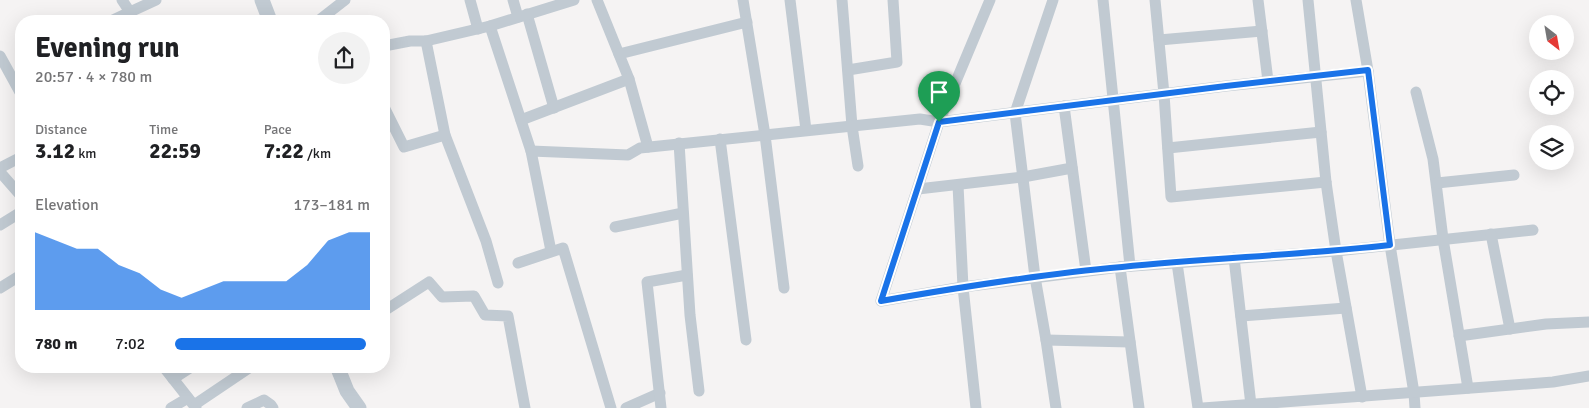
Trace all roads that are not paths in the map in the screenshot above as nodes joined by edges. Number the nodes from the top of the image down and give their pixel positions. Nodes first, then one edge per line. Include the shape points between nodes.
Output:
1 (122, 0) edge
2 (156, 0) edge
3 (262, 0) edge
4 (345, 0) edge
5 (470, 0) edge
6 (513, 0) edge
7 (574, 0) edge
8 (597, 0) edge
9 (744, 0) edge
10 (790, 0) edge
11 (842, 0) edge
12 (892, 0) edge
13 (990, 0) edge
14 (1052, 0) edge
15 (1104, 0) edge
16 (1155, 0) edge
17 (1258, 0) edge
18 (1308, 0) edge
19 (1356, 0) edge
20 (130, 12) junction
21 (124, 15) edge
22 (268, 15) edge
23 (326, 15) edge
24 (523, 16) junction
25 (747, 22) junction
26 (490, 26) junction
27 (478, 29) junction
28 (1262, 31) junction
29 (1159, 40) junction
30 (426, 41) junction
31 (390, 45) edge
32 (619, 54) junction
33 (0, 56) edge
34 (848, 70) junction
35 (1368, 70) junction
36 (15, 73) edge
37 (1315, 76) junction
38 (629, 79) junction
39 (1268, 81) junction
40 (1416, 92) dead end
41 (1164, 94) junction
42 (1113, 100) junction
43 (1064, 106) junction
44 (554, 108) junction
45 (1015, 113) junction
46 (390, 119) edge
47 (521, 120) junction
48 (939, 122) junction
49 (852, 126) junction
50 (806, 130) junction
51 (1321, 132) junction
52 (765, 134) junction
53 (445, 135) junction
54 (720, 139) junction
55 (679, 144) junction
56 (648, 146) junction
57 (1168, 148) junction
58 (532, 151) junction
59 (15, 160) edge
60 (858, 166) dead end
61 (0, 168) edge
62 (1072, 168) junction
63 (0, 172) edge
64 (1514, 175) dead end
65 (1023, 178) junction
66 (1326, 182) junction
67 (1437, 183) junction
68 (958, 184) junction
69 (15, 189) edge
70 (918, 189) junction
71 (683, 213) junction
72 (15, 216) edge
73 (0, 225) edge
74 (615, 227) dead end
75 (1533, 230) dead end
76 (1492, 234) junction
77 (1443, 239) junction
78 (1390, 245) junction
79 (550, 251) junction
80 (1336, 251) junction
81 (1234, 258) junction
82 (1177, 262) junction
83 (518, 263) dead end
84 (1125, 266) junction
85 (1086, 271) junction
86 (687, 274) junction
87 (1035, 278) junction
88 (15, 279) edge
89 (498, 283) dead end
90 (963, 286) junction
91 (0, 288) edge
92 (784, 288) dead end
93 (390, 307) edge
94 (1346, 308) junction
95 (1241, 316) junction
96 (1589, 322) edge
97 (1510, 329) junction
98 (1459, 336) junction
99 (746, 340) dead end
100 (1046, 340) junction
101 (1130, 342) junction
102 (168, 373) edge
103 (182, 373) edge
104 (241, 373) edge
105 (341, 373) edge
106 (1589, 376) edge
107 (173, 379) junction
108 (1468, 388) junction
109 (699, 391) dead end
110 (660, 393) junction
111 (1414, 393) junction
112 (1362, 397) junction
113 (193, 404) edge
114 (1251, 405) junction
115 (171, 408) edge
116 (247, 408) edge
117 (272, 408) edge
118 (359, 408) edge
119 (525, 408) edge
120 (612, 408) edge
121 (626, 408) edge
122 (661, 408) edge
123 (976, 408) edge
124 (1056, 408) edge
125 (1139, 408) edge
126 (1198, 408) edge
127 (1203, 408) edge
128 (1415, 408) edge

1 - 20 street
2 - 20 street
3 - 22 street
4 - 23 street
5 - 27 street
6 - 24 street
7 - 24 street
8 - 32 street
9 - 25 street
10 - 50 street
11 - 34 street
12 - 34 street via 897,62
13 - 48 street
14 - 45 street
15 - 42 street
16 - 29 street
17 - 28 street
18 - 37 street
19 - 35 street
20 - 21 street
24 - 26 street
24 - 44 street
25 - 32 street
25 - 52 street
26 - 27 street
26 - 47 street
27 - 30 street
28 - 29 street
28 - 39 street
29 - 41 street
30 - 31 street
30 - 53 street
32 - 38 street
33 - 36 street
34 - 49 street
35 - 37 street
35 - 78 street
37 - 39 street
37 - 51 street
38 - 44 street
38 - 56 street
39 - 41 street
40 - 67 street
41 - 42 street
41 - 57 street
42 - 43 street
42 - 84 street
43 - 45 street
43 - 62 street
44 - 47 street
45 - 48 street
45 - 65 street
46 - 53 street via 404,147
47 - 58 street
48 - 49 street via 920,119
48 - 70 street
49 - 50 street
49 - 60 street
50 - 52 street
51 - 57 street
51 - 66 street
52 - 54 street
52 - 92 street
53 - 89 street via 486,241
54 - 55 street
54 - 99 street
55 - 56 street
55 - 71 street
56 - 58 street via 628,155
57 - 66 street via 1171,197
58 - 79 street
59 - 61 street
62 - 65 street
62 - 85 street
63 - 69 street
64 - 67 street
65 - 68 street
65 - 87 street
66 - 80 street
67 - 77 street
68 - 70 street
68 - 90 street
70 - 90 street via 881,301
71 - 74 street
71 - 86 street
72 - 73 street
75 - 76 street
76 - 77 street
76 - 97 street
77 - 78 street
77 - 98 street
78 - 80 street
78 - 111 street
79 - 83 street
79 - 120 street via 563,248
80 - 81 street
80 - 94 street
81 - 82 street
81 - 95 street
82 - 84 street
82 - 126 street
84 - 85 street
84 - 101 street
85 - 87 street
86 - 109 street
86 - 110 street via 647,282
87 - 90 street
87 - 100 street
88 - 91 street
90 - 123 street
93 - 119 street via 428,282 442,297 474,296 485,315 508,316
94 - 95 street
94 - 112 street
95 - 114 street
96 - 97 street
97 - 98 street
98 - 108 street
100 - 101 street
100 - 124 street
101 - 125 street
102 - 107 street
103 - 107 street
104 - 113 street
105 - 118 street via 347,391
106 - 108 street
107 - 113 street
108 - 111 street
110 - 121 street
110 - 122 street
111 - 112 street
111 - 128 street
112 - 114 street
113 - 115 street
114 - 127 street
116 - 117 street via 264,400

